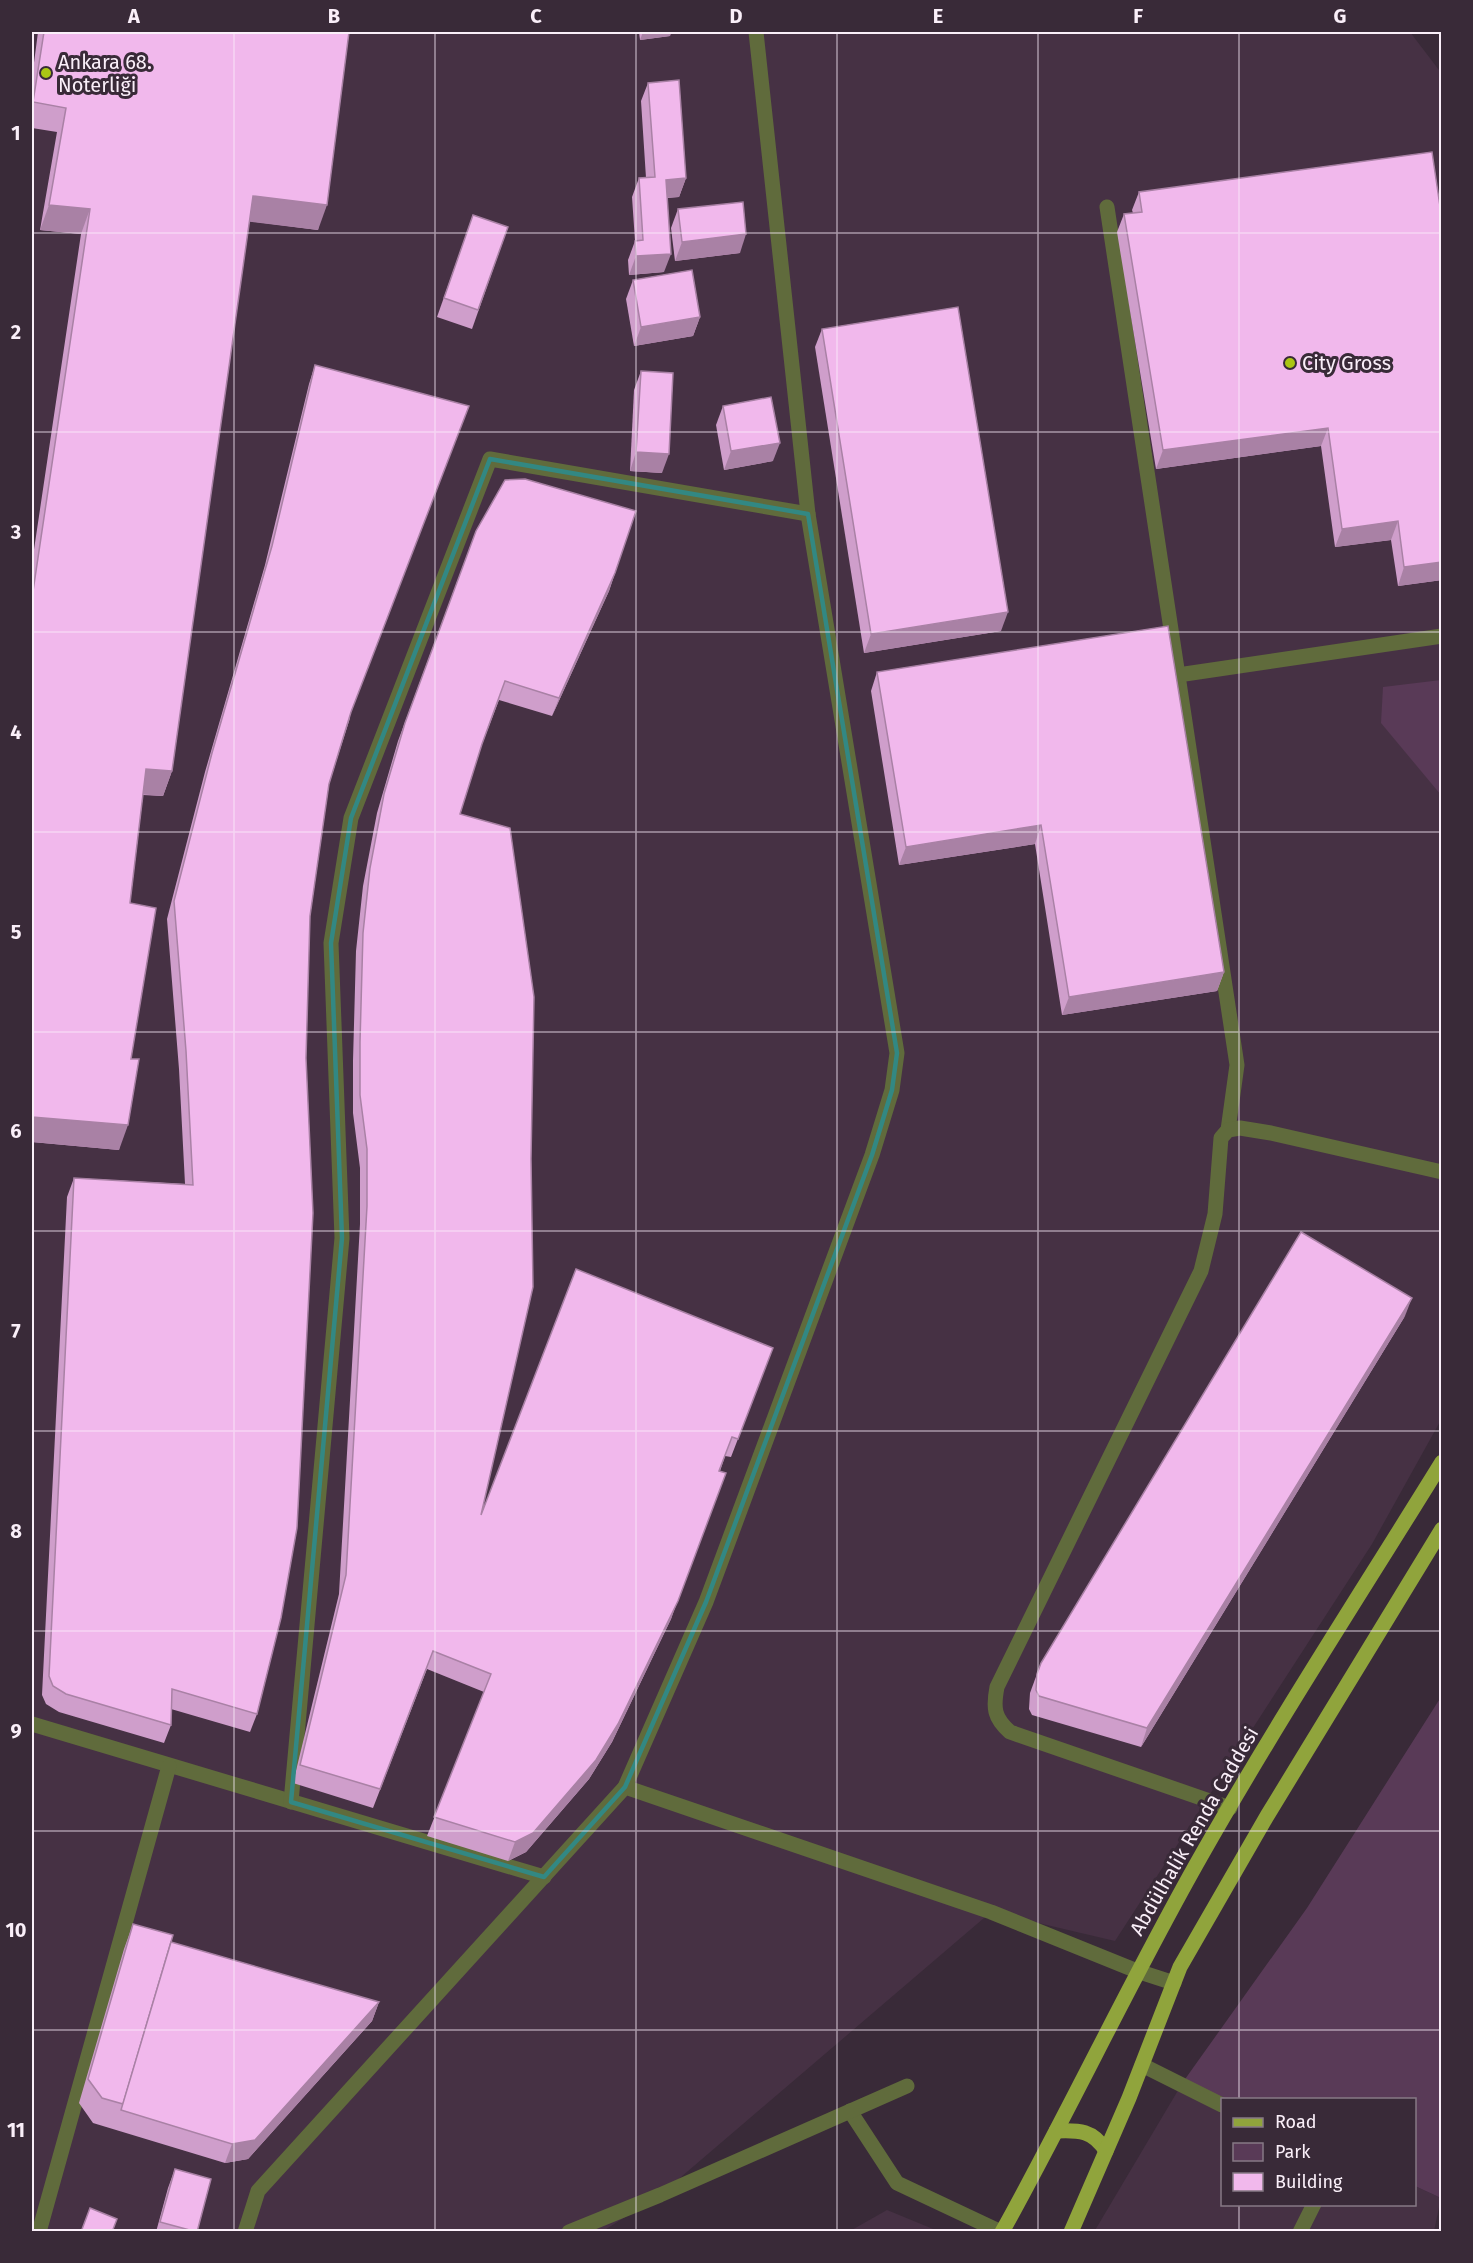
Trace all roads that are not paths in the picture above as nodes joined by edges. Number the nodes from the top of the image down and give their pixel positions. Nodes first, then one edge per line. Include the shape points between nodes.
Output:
1 (756, 32) edge
2 (1107, 207) dead end
3 (808, 514) junction
4 (1442, 636) edge
5 (1178, 675) junction
6 (1228, 1130) junction
7 (1442, 1172) edge
8 (1442, 1462) edge
9 (1442, 1529) edge
10 (32, 1724) edge
11 (170, 1766) junction
12 (625, 1787) junction
13 (291, 1802) junction
14 (1230, 1808) junction
15 (544, 1877) junction
16 (1137, 1971) junction
17 (1174, 1983) junction
18 (1142, 2065) junction
19 (907, 2086) dead end
20 (1221, 2104) edge
21 (850, 2111) junction
22 (1056, 2131) junction
23 (1106, 2151) junction
24 (1313, 2206) edge
25 (39, 2232) edge
26 (245, 2232) edge
27 (569, 2232) edge
28 (1001, 2232) edge
29 (1071, 2232) edge
30 (1300, 2232) edge

1 - 3 street
2 - 5 street
3 - 12 street via 897,1053 892,1090 872,1155 706,1602
3 - 13 street via 490,459 351,818 331,943 342,1238
4 - 5 street
5 - 6 street via 1237,1065
6 - 7 street via 1270,1133
6 - 14 street via 1221,1138 1215,1214 1201,1271 997,1687 994,1706 997,1720 1010,1732
8 - 14 main road, Abdülhalik Renda Caddesi
9 - 17 main road via 1267,1816
10 - 11 street
11 - 13 street
11 - 25 street
12 - 15 street
12 - 16 street via 991,1912
13 - 15 street
14 - 16 main road, Abdülhalik Renda Caddesi
15 - 26 street via 258,2192
16 - 17 street
16 - 22 main road, Abdülhalik Renda Caddesi
17 - 18 main road
18 - 20 street
18 - 23 main road
19 - 21 street
21 - 27 street
21 - 28 street via 897,2183
22 - 23 main road via 1082,2130 1100,2141
22 - 28 main road, Abdülhalik Renda Caddesi
23 - 29 main road
24 - 30 street

